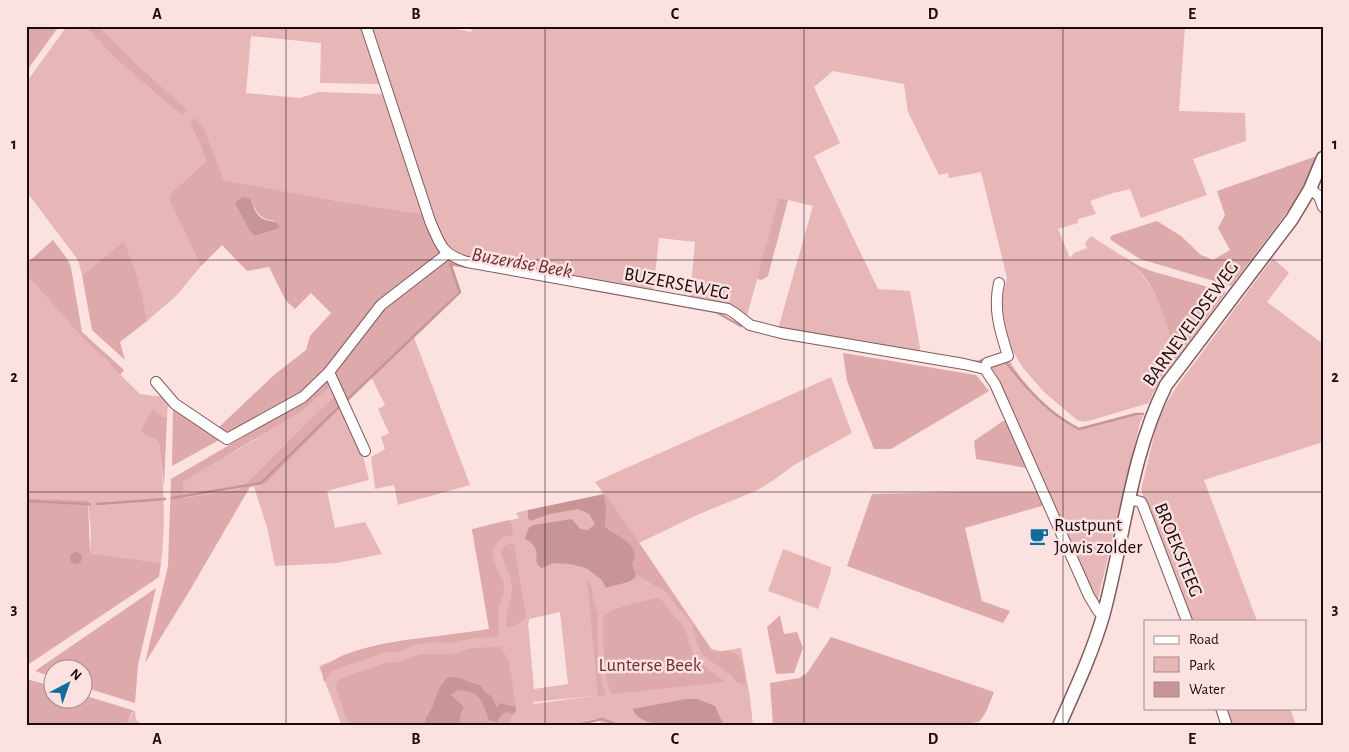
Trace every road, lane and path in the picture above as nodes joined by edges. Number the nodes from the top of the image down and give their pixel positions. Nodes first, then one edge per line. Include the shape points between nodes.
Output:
1 (366, 26) edge
2 (1323, 158) edge
3 (1310, 188) junction
4 (1323, 207) edge
5 (447, 254) junction
6 (999, 284) dead end
7 (985, 369) junction
8 (329, 372) junction
9 (156, 382) dead end
10 (365, 452) dead end
11 (1129, 499) junction
12 (1103, 615) junction
13 (1187, 620) edge
14 (1222, 710) edge
15 (1059, 726) edge
16 (1227, 726) edge

1 - 5 street via 430,221
2 - 3 main road, BARNEVELDSEWEG
3 - 4 street via 1319,196
3 - 11 main road, BARNEVELDSEWEG via 1292,219 1166,385 1148,426
5 - 7 street, BUZERSEWEG via 467,262 728,310 750,325 781,334
5 - 8 street via 381,305
6 - 7 street via 996,309 1008,356 987,363
7 - 12 street via 1089,596
8 - 9 street via 303,397 227,439 175,404
8 - 10 street
11 - 12 main road, BARNEVELDSEWEG
11 - 13 street, BROEKSTEEG via 1144,506
12 - 15 main road, BARNEVELDSEWEG via 1086,665
14 - 16 street

